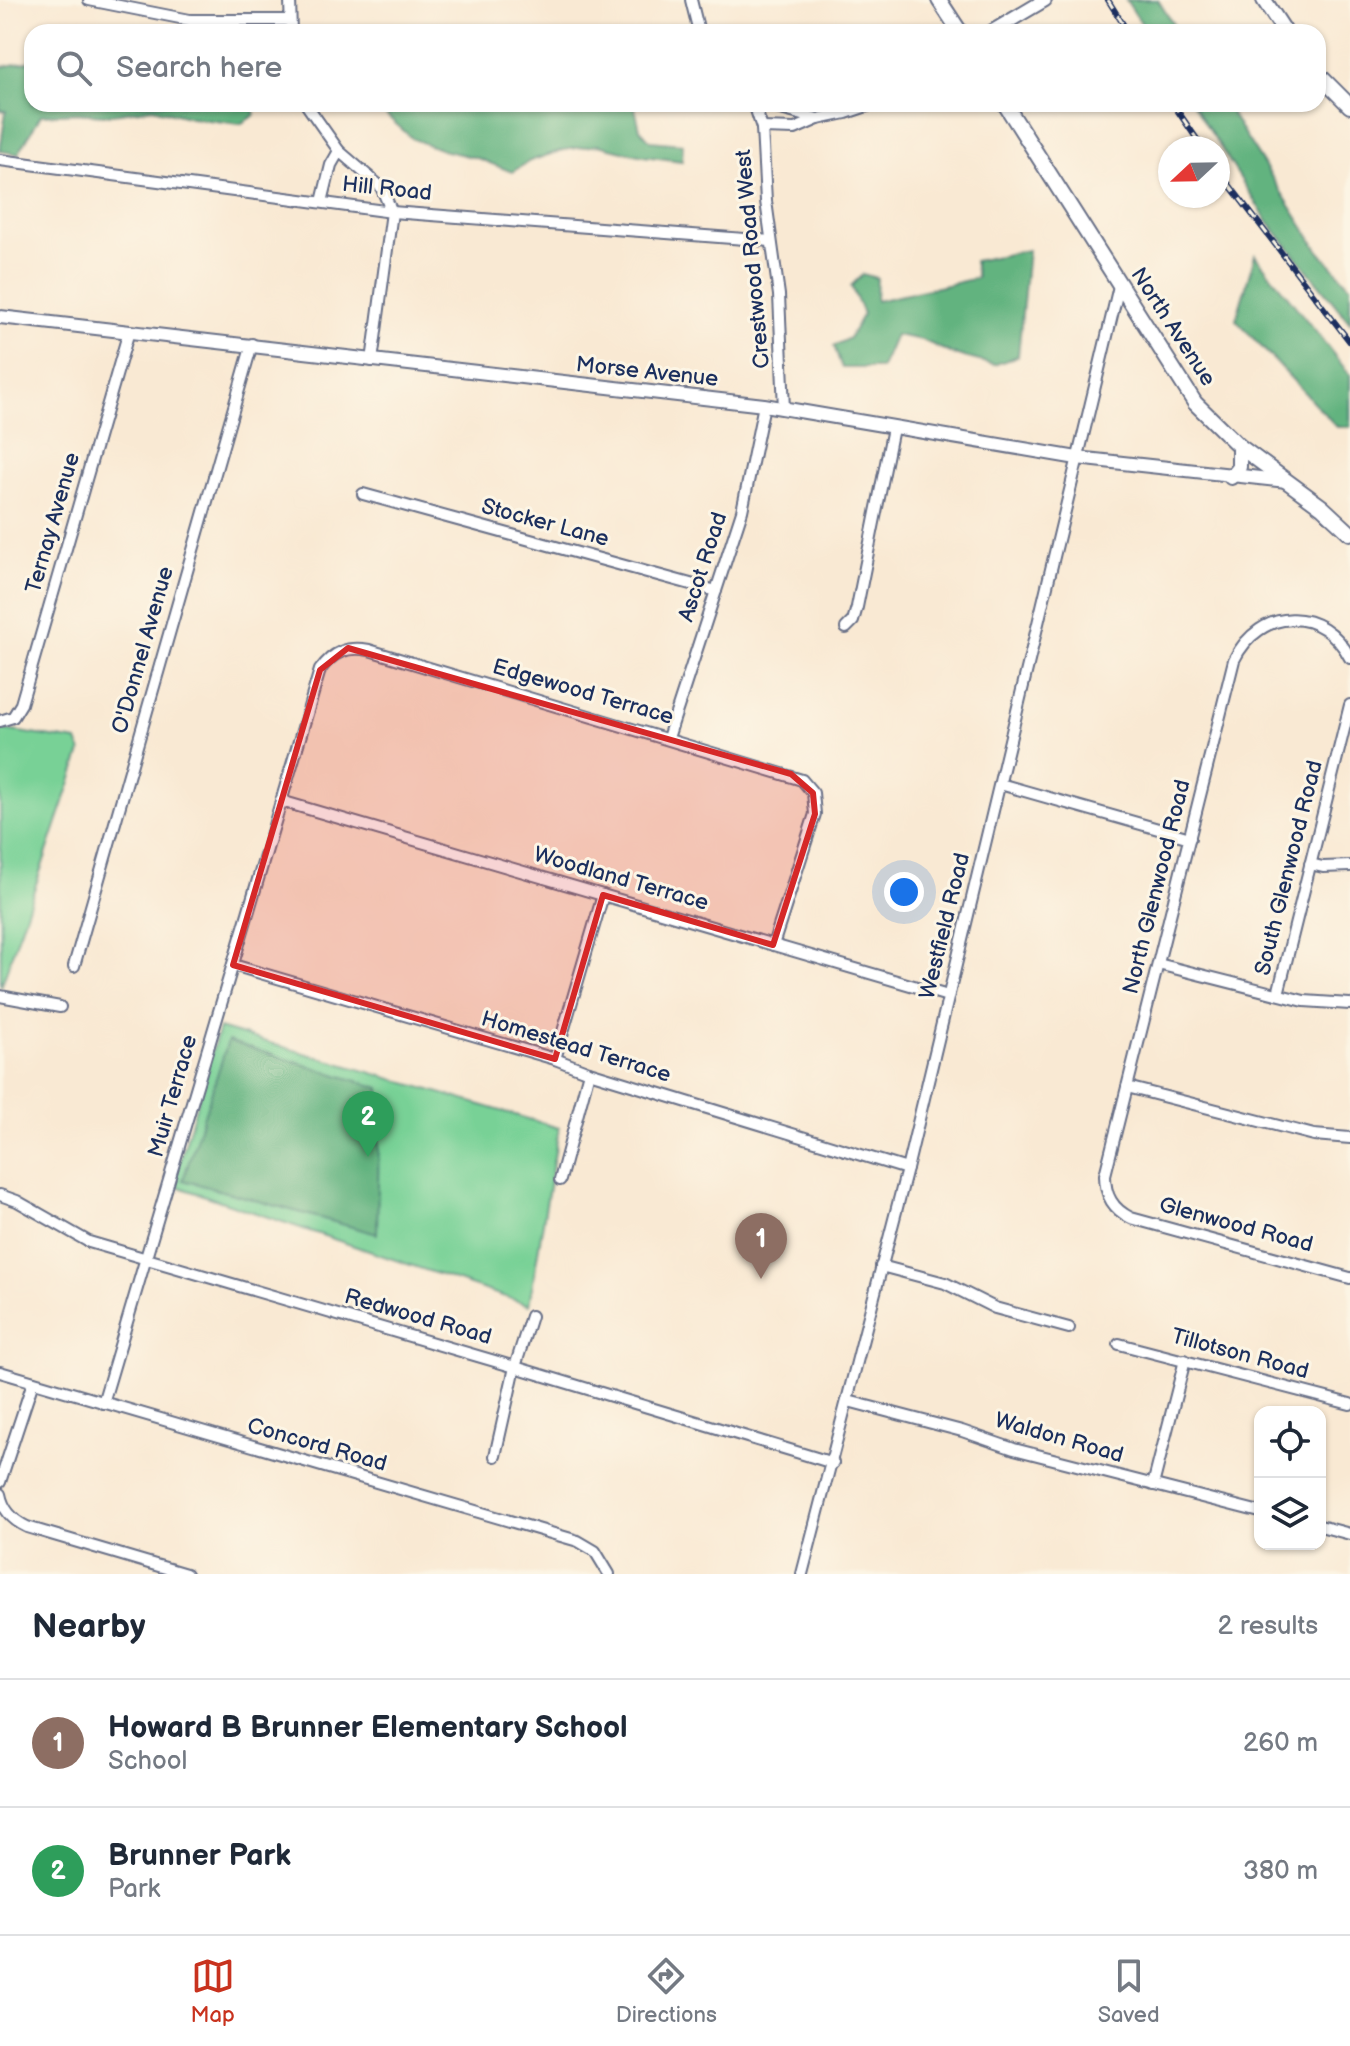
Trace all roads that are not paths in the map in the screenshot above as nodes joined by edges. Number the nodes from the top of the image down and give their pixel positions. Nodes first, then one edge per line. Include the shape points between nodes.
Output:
1 (89, 0) edge
2 (290, 0) edge
3 (691, 0) edge
4 (939, 0) edge
5 (1045, 0) edge
6 (1264, 0) edge
7 (290, 20) junction
8 (290, 24) edge
9 (697, 24) edge
10 (955, 24) edge
11 (1004, 24) edge
12 (1280, 24) edge
13 (1326, 82) edge
14 (1350, 106) edge
15 (312, 112) edge
16 (757, 112) edge
17 (792, 112) edge
18 (849, 112) edge
19 (1010, 112) edge
20 (818, 119) junction
21 (762, 128) junction
22 (339, 151) junction
23 (0, 160) edge
24 (322, 202) junction
25 (392, 212) junction
26 (771, 241) junction
27 (1119, 286) junction
28 (0, 317) edge
29 (129, 331) junction
30 (252, 344) junction
31 (372, 361) junction
32 (764, 405) junction
33 (784, 409) junction
34 (893, 428) junction
35 (1239, 446) junction
36 (1077, 458) junction
37 (1231, 477) junction
38 (1287, 481) junction
39 (363, 494) dead end
40 (1350, 533) edge
41 (716, 591) junction
42 (846, 628) dead end
43 (1350, 658) edge
44 (1350, 705) edge
45 (3, 720) edge
46 (668, 738) junction
47 (1000, 784) junction
48 (281, 801) junction
49 (1190, 838) junction
50 (1310, 864) junction
51 (1350, 866) edge
52 (603, 895) junction
53 (773, 945) junction
54 (1158, 964) junction
55 (233, 965) junction
56 (74, 966) dead end
57 (1278, 994) junction
58 (0, 996) edge
59 (948, 996) junction
60 (1350, 1004) edge
61 (60, 1007) dead end
62 (555, 1059) junction
63 (589, 1072) junction
64 (1127, 1087) junction
65 (1350, 1138) edge
66 (907, 1169) junction
67 (560, 1180) dead end
68 (0, 1195) edge
69 (1114, 1205) joint
70 (146, 1259) junction
71 (881, 1266) junction
72 (1350, 1278) edge
73 (531, 1316) dead end
74 (1069, 1328) dead end
75 (1119, 1344) dead end
76 (1185, 1360) junction
77 (515, 1367) junction
78 (0, 1372) edge
79 (33, 1382) junction
80 (848, 1401) junction
81 (103, 1403) junction
82 (1350, 1404) edge
83 (495, 1456) dead end
84 (833, 1463) junction
85 (0, 1482) edge
86 (1153, 1485) junction
87 (0, 1494) edge
88 (1254, 1510) edge
89 (1326, 1528) edge
90 (1350, 1534) edge
91 (186, 1574) edge
92 (609, 1574) edge
93 (802, 1574) edge

1 - 7 street via 190,20
2 - 7 street
3 - 9 street
4 - 10 main road
5 - 11 street
6 - 12 main road
7 - 8 street
13 - 14 main road
15 - 22 street
16 - 21 street, Crestwood Road West
17 - 20 street
18 - 20 street
19 - 27 main road, North Avenue
20 - 21 street via 795,129
21 - 26 street, Crestwood Road West
22 - 24 street
22 - 25 street via 381,187
23 - 24 street, Hill Road
24 - 25 street, Hill Road
25 - 26 street, Hill Road
25 - 31 street
26 - 33 street, Crestwood Road West
27 - 35 main road, North Avenue via 1195,403
27 - 36 street, Westfield Road
28 - 29 street, Morse Avenue
29 - 30 street, Morse Avenue
29 - 45 street, Ternay Avenue via 21,704 13,717
30 - 31 street, Morse Avenue
30 - 56 street, O'Donnel Avenue
31 - 32 street, Morse Avenue
32 - 33 street, Morse Avenue
32 - 41 street, Ascot Road via 742,511
33 - 34 street, Morse Avenue
34 - 36 street, Morse Avenue
34 - 42 street via 857,607
35 - 37 main road via 1239,467
35 - 38 main road, North Avenue
36 - 37 street, Morse Avenue
36 - 47 street, Westfield Road
37 - 38 street, Morse Avenue
38 - 40 main road, North Avenue
39 - 41 street, Stocker Lane
41 - 46 street, Ascot Road
43 - 49 street, North Glenwood Road via 1331,632 1301,620 1263,626 1248,638 1232,668
44 - 50 street, South Glenwood Road
46 - 48 street, Edgewood Terrace via 348,648 320,670
46 - 53 street, Edgewood Terrace via 796,776 813,793 815,814
47 - 49 street
47 - 59 street, Westfield Road
48 - 52 street, Woodland Terrace
48 - 55 street, Muir Terrace
49 - 54 street, North Glenwood Road
50 - 51 street
50 - 57 street, South Glenwood Road
52 - 53 street, Woodland Terrace
52 - 62 street
53 - 59 street, Woodland Terrace
54 - 57 street
54 - 64 street, North Glenwood Road
55 - 62 street, Homestead Terrace
55 - 70 street, Muir Terrace
57 - 60 street
58 - 61 street
59 - 66 street, Westfield Road
62 - 63 street, Homestead Terrace
63 - 66 street, Homestead Terrace
63 - 67 street
64 - 65 street via 1314,1135
64 - 69 street, North Glenwood Road via 1105,1175
66 - 71 street, Westfield Road
68 - 70 street, Redwood Road via 89,1242
69 - 72 street, Glenwood Road via 1131,1218
70 - 77 street, Redwood Road
70 - 81 street, Muir Terrace
71 - 74 street via 945,1283 995,1308
71 - 80 street, Westfield Road
73 - 77 street
75 - 76 street, Tillotson Road
76 - 82 street, Tillotson Road
76 - 86 street
77 - 83 street
77 - 84 street, Redwood Road
78 - 79 street, Concord Road
79 - 81 street, Concord Road
79 - 85 street
80 - 84 street, Westfield Road
80 - 86 street, Waldon Road
81 - 92 street, Concord Road via 578,1541 595,1551
84 - 93 street, Westfield Road
86 - 88 street, Waldon Road
87 - 91 street via 12,1518 27,1527
89 - 90 street

